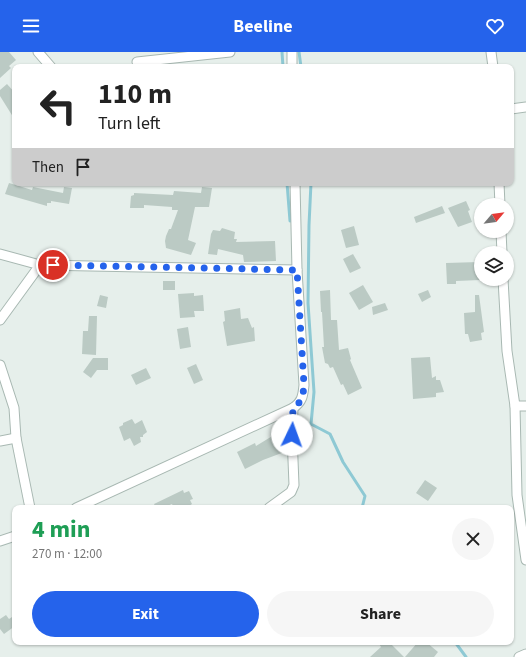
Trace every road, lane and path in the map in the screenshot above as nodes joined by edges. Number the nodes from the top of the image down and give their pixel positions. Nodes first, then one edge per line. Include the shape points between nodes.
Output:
1 (38, 52) edge
2 (230, 52) edge
3 (292, 52) edge
4 (491, 52) edge
5 (137, 62) dead end
6 (48, 64) edge
7 (292, 64) edge
8 (493, 64) edge
9 (526, 107) edge
10 (514, 109) edge
11 (295, 186) edge
12 (499, 186) edge
13 (500, 198) edge
14 (0, 254) edge
15 (40, 265) junction
16 (297, 270) junction
17 (503, 286) edge
18 (0, 320) edge
19 (0, 365) edge
20 (515, 406) junction
21 (526, 406) edge
22 (293, 408) junction
23 (16, 438) junction
24 (0, 442) edge
25 (29, 505) edge
26 (83, 505) edge
27 (274, 505) edge
28 (12, 537) edge
29 (0, 541) edge
30 (526, 560) edge
31 (526, 654) edge
32 (519, 657) edge

1 - 6 street
2 - 5 street
3 - 7 street
4 - 8 street
9 - 10 street
11 - 16 street
12 - 13 street
14 - 15 street
15 - 16 street
15 - 18 street
16 - 22 street via 304,385 303,397
17 - 20 street via 507,351
19 - 23 street via 14,408
20 - 21 street
20 - 30 street via 516,495
22 - 26 street
22 - 27 street via 294,485 291,492
23 - 24 street
23 - 25 street
28 - 29 street
31 - 32 street

